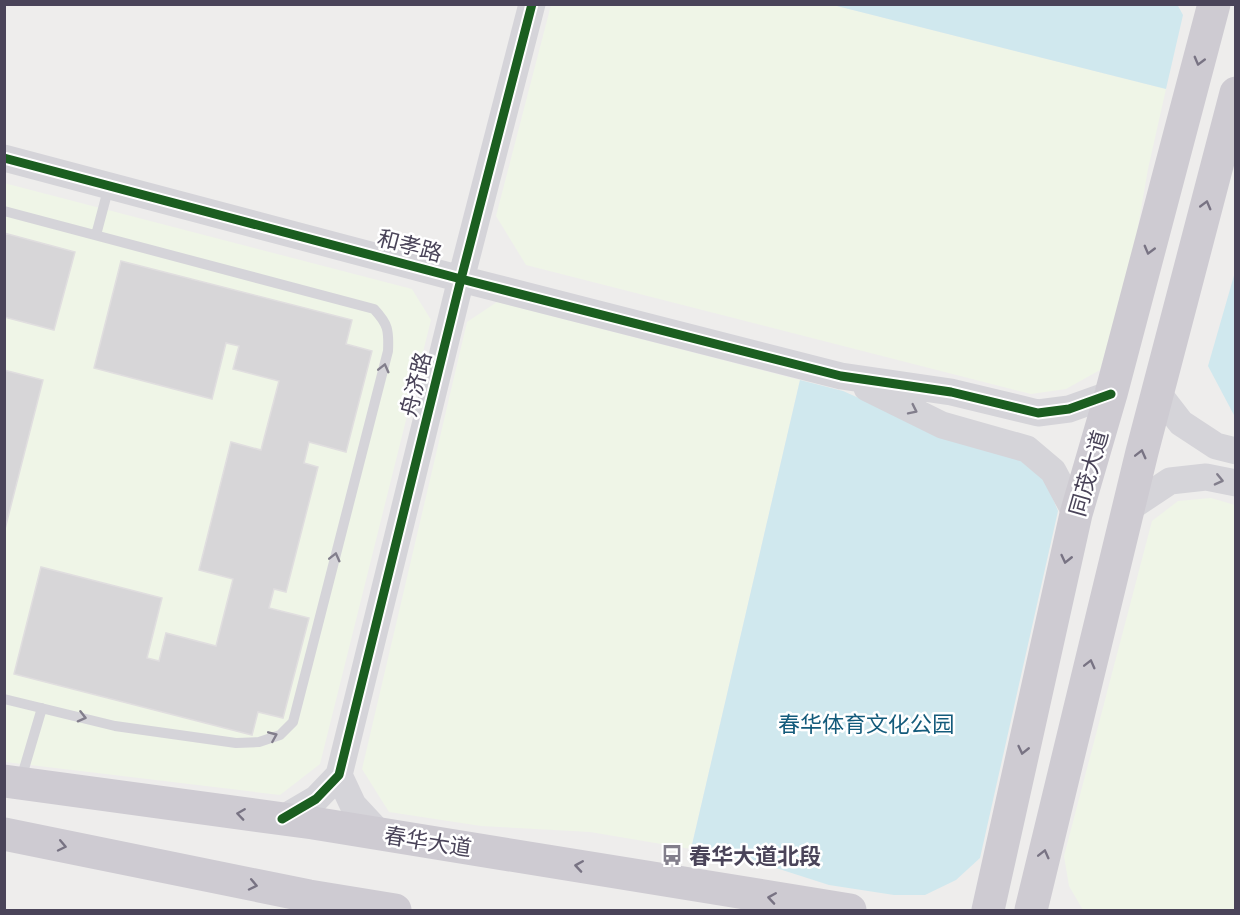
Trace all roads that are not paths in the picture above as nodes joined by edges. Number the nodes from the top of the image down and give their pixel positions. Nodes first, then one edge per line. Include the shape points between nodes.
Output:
1 (532, 4) edge
2 (1214, 4) edge
3 (1236, 93) edge
4 (4, 158) edge
5 (109, 186) junction
6 (4, 211) edge
7 (96, 235) junction
8 (461, 279) junction
9 (841, 376) junction
10 (1157, 392) junction
11 (1111, 394) junction
12 (1236, 452) edge
13 (1236, 483) edge
14 (1128, 509) junction
15 (1076, 514) junction
16 (4, 699) edge
17 (42, 708) junction
18 (339, 774) junction
19 (12, 782) edge
20 (282, 819) junction
21 (380, 833) junction
22 (4, 834) edge
23 (316, 903) edge
24 (395, 910) edge
25 (850, 910) edge
26 (988, 910) edge
27 (1031, 910) edge

1 - 8 street, 舟济路
2 -> 11 main road, 同茂大道
10 -> 3 main road, 同茂大道
4 - 5 street, 和孝路
5 - 7 lane
5 - 8 street, 和孝路
6 - 7 lane
17 -> 7 lane via 115,726 236,743 259,742 280,735 293,722 388,351 389,333 384,319 374,309
8 - 9 street, 和孝路
8 - 18 street, 舟济路
9 - 11 street via 951,392 1038,413 1069,409
9 -> 15 street via 942,425 1027,450 1053,471
10 - 12 street via 1181,423 1216,446
14 -> 10 main road, 同茂大道
11 - 15 main road, 同茂大道
14 -> 13 street via 1170,481 1206,477
27 -> 14 main road, 同茂大道
15 -> 26 main road, 同茂大道
16 - 17 lane
17 - 19 lane
18 - 20 street via 316,799
18 - 21 street via 353,805
20 -> 19 main road, 春华大道
20 - 21 main road, 春华大道
25 -> 21 main road, 春华大道
22 -> 23 main road
23 - 24 main road

